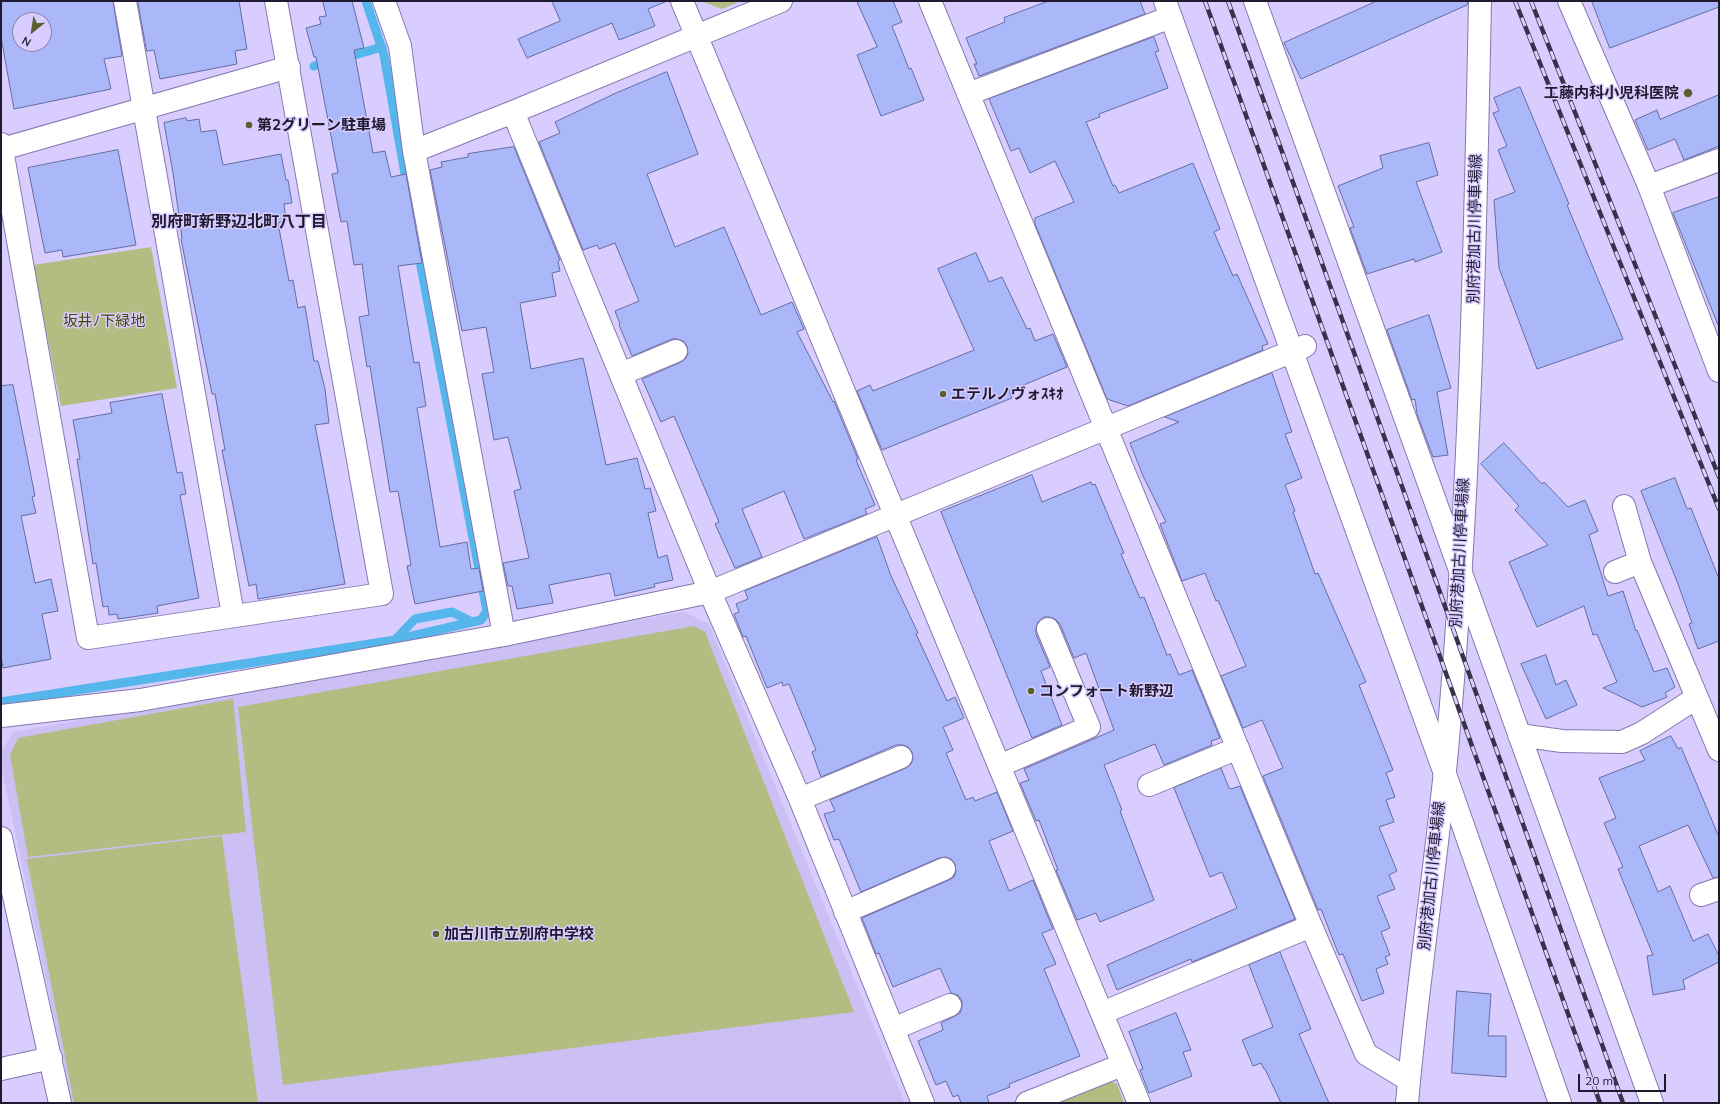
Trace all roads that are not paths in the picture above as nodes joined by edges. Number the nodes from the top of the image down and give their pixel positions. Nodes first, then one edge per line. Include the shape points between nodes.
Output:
1 (125, 1) edge
2 (276, 1) edge
3 (384, 1) edge
4 (682, 1) edge
5 (781, 1) edge
6 (930, 1) edge
7 (1255, 1) edge
8 (1480, 1) edge
9 (1569, 1) edge
10 (1168, 9) edge
11 (696, 36) junction
12 (289, 67) junction
13 (968, 94) junction
14 (145, 109) junction
15 (513, 112) junction
16 (2, 147) edge
17 (414, 151) junction
18 (1719, 160) edge
19 (1649, 186) junction
20 (1298, 348) junction
21 (676, 351) dead end
22 (1719, 371) edge
23 (621, 374) junction
24 (1106, 429) junction
25 (1624, 506) dead end
26 (896, 516) junction
27 (1640, 562) junction
28 (1615, 572) dead end
29 (1460, 574) junction
30 (710, 592) junction
31 (233, 615) junction
32 (1048, 629) dead end
33 (504, 635) junction
34 (1696, 698) junction
35 (1, 716) edge
36 (1519, 735) junction
37 (1238, 748) junction
38 (1719, 750) edge
39 (901, 757) dead end
40 (999, 766) junction
41 (1444, 771) junction
42 (1149, 785) dead end
43 (800, 800) junction
44 (1, 838) edge
45 (944, 869) dead end
46 (845, 912) junction
47 (1311, 926) junction
48 (950, 1005) dead end
49 (1102, 1013) junction
50 (893, 1029) junction
51 (51, 1058) junction
52 (1122, 1065) junction
53 (1, 1069) edge
54 (1409, 1080) junction
55 (60, 1103) edge
56 (923, 1103) edge
57 (1027, 1103) edge
58 (1139, 1103) edge
59 (1407, 1103) edge
60 (1560, 1103) edge
61 (1652, 1103) edge

1 - 14 street
2 - 12 street
3 - 17 street via 400,46
4 - 11 street
5 - 11 street
6 - 13 street
7 - 29 street
8 - 29 street, 別府港加古川停車場線 via 1475,272
9 - 19 street
10 - 13 street
10 - 20 street
11 - 15 street
11 - 26 street
12 - 14 street
12 - 31 street via 382,594
13 - 24 street
14 - 16 street
14 - 31 street
15 - 17 street
15 - 23 street
16 - 31 street via 88,638
17 - 33 street
18 - 19 street
19 - 22 street
20 - 24 street
20 - 41 street
21 - 23 street
23 - 30 street
24 - 26 street
24 - 37 street
25 - 27 street
26 - 30 street
26 - 40 street
27 - 28 street
27 - 34 street
29 - 36 street
29 - 41 street, 別府港加古川停車場線
30 - 33 street
30 - 43 street
32 - 40 street via 1089,727
33 - 35 street via 140,700
34 - 36 street via 1642,733 1622,742 1562,741
34 - 38 street
36 - 61 street
37 - 42 street
37 - 47 street
39 - 43 street
40 - 49 street
41 - 54 street, 別府港加古川停車場線
41 - 60 street
43 - 46 street
44 - 51 street
45 - 46 street
46 - 50 street
47 - 49 street
47 - 54 street via 1366,1054
48 - 50 street
49 - 52 street
50 - 56 street
51 - 53 street
51 - 55 street
52 - 57 street
52 - 58 street
54 - 59 street, 別府港加古川停車場線

